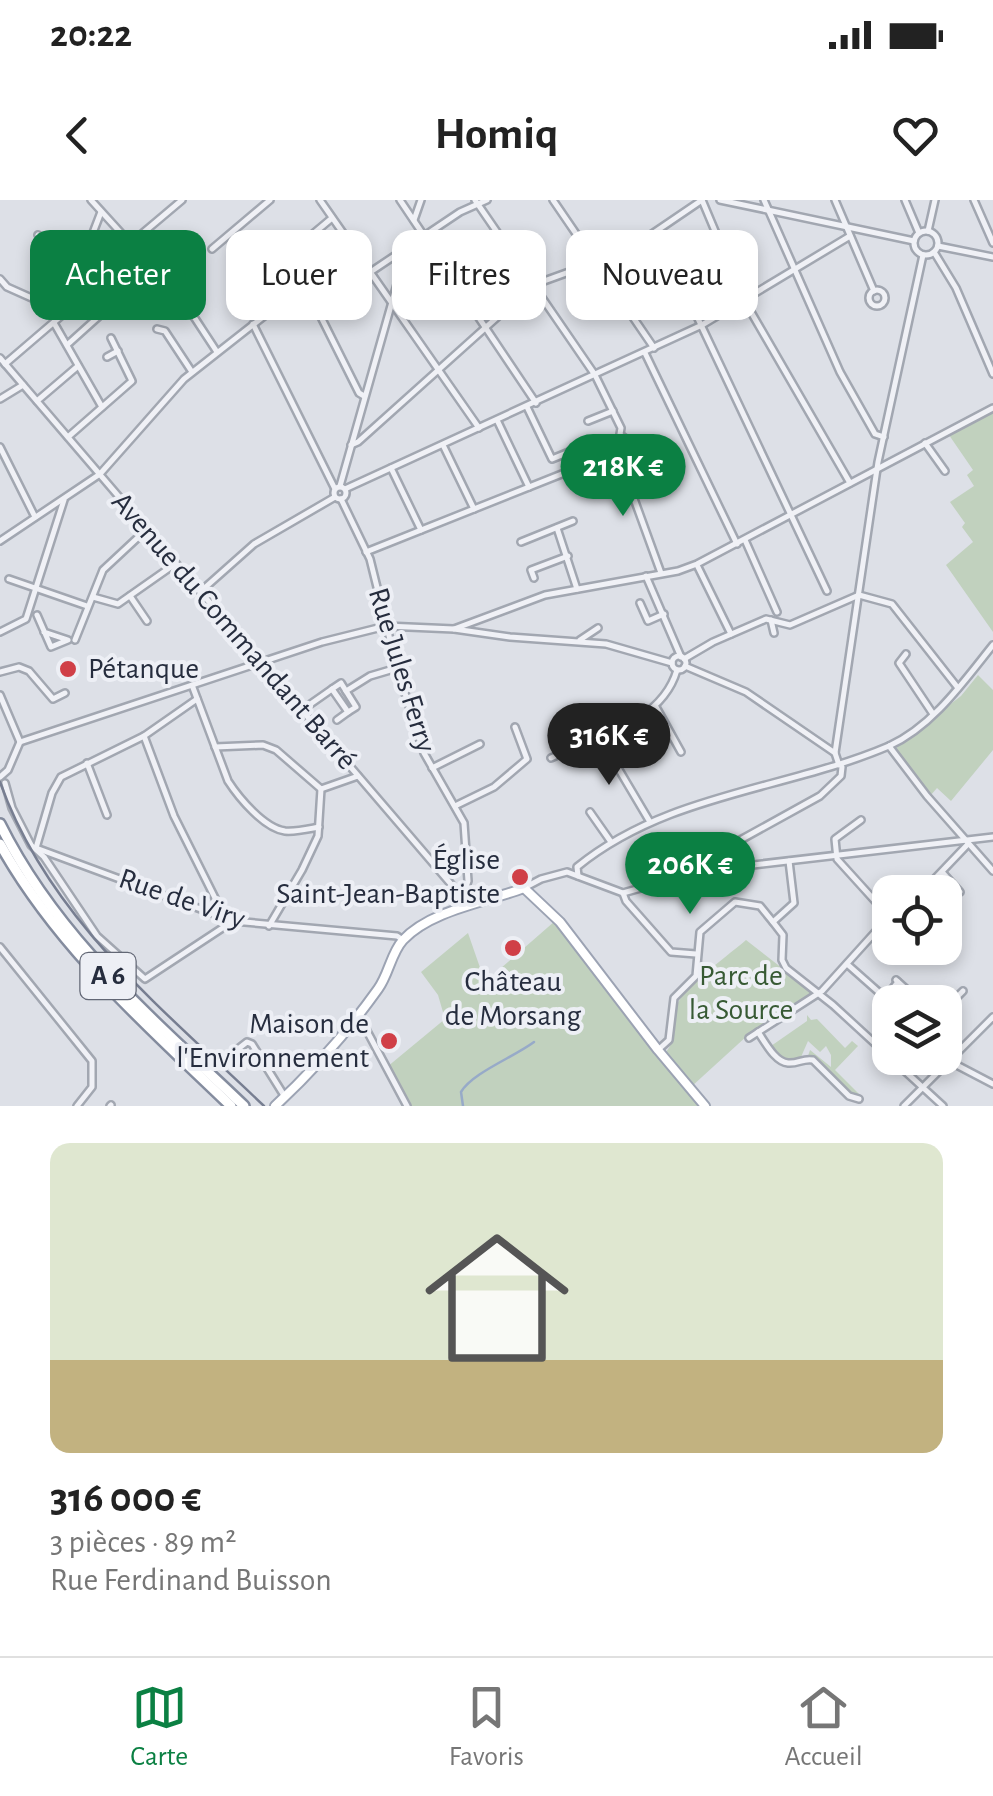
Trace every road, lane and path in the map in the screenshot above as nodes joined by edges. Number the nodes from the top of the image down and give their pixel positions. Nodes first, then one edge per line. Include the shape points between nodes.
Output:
1 (91, 200) edge
2 (182, 200) edge
3 (270, 200) edge
4 (320, 200) edge
5 (400, 200) edge
6 (421, 200) edge
7 (487, 200) edge
8 (552, 200) edge
9 (702, 200) edge
10 (720, 200) edge
11 (764, 200) edge
12 (834, 200) edge
13 (905, 200) edge
14 (935, 200) edge
15 (974, 200) edge
16 (476, 202) edge
17 (769, 210) junction
18 (101, 212) junction
19 (332, 218) junction
20 (414, 220) junction
21 (846, 226) junction
22 (94, 230) edge
23 (118, 230) edge
24 (147, 230) edge
25 (318, 230) edge
26 (340, 230) edge
27 (419, 230) edge
28 (433, 230) edge
29 (495, 230) edge
30 (573, 230) edge
31 (657, 230) edge
32 (715, 230) edge
33 (928, 230) junction
34 (919, 232) junction
35 (850, 236) junction
36 (914, 241) junction
37 (993, 243) edge
38 (212, 249) dead end
39 (936, 249) junction
40 (923, 255) junction
41 (993, 257) edge
42 (795, 269) junction
43 (372, 276) edge
44 (0, 279) edge
45 (758, 291) edge
46 (874, 291) dead end
47 (30, 297) edge
48 (392, 305) joint
49 (546, 305) edge
50 (56, 320) edge
51 (96, 320) edge
52 (197, 320) edge
53 (258, 320) edge
54 (323, 320) edge
55 (403, 320) edge
56 (479, 320) edge
57 (494, 320) edge
58 (635, 320) edge
59 (700, 320) edge
60 (710, 320) edge
61 (756, 320) edge
62 (54, 323) junction
63 (253, 324) junction
64 (702, 325) junction
65 (485, 328) junction
66 (157, 329) dead end
67 (111, 338) dead end
68 (67, 345) junction
69 (654, 348) junction
70 (118, 351) junction
71 (217, 352) junction
72 (644, 353) junction
73 (107, 357) dead end
74 (3, 361) edge
75 (78, 366) junction
76 (438, 370) junction
77 (192, 372) junction
78 (993, 374) edge
79 (595, 375) junction
80 (23, 385) junction
81 (365, 396) junction
82 (0, 400) edge
83 (37, 401) junction
84 (536, 403) junction
85 (527, 407) junction
86 (102, 408) junction
87 (993, 408) edge
88 (612, 412) junction
89 (497, 420) junction
90 (588, 421) dead end
91 (479, 428) junction
92 (622, 436) junction
93 (68, 437) junction
94 (883, 442) junction
95 (925, 443) junction
96 (351, 444) junction
97 (443, 445) junction
98 (0, 446) edge
99 (574, 450) dead end
100 (618, 452) junction
101 (634, 453) dead end
102 (887, 464) junction
103 (391, 468) junction
104 (877, 469) junction
105 (945, 471) dead end
106 (100, 474) junction
107 (850, 484) junction
108 (658, 485) dead end
109 (529, 487) junction
110 (340, 488) junction
111 (633, 496) junction
112 (65, 497) junction
113 (338, 498) junction
114 (474, 509) junction
115 (793, 514) junction
116 (36, 518) junction
117 (573, 521) dead end
118 (557, 528) junction
119 (146, 529) junction
120 (421, 530) junction
121 (745, 540) junction
122 (0, 541) edge
123 (521, 542) dead end
124 (737, 544) junction
125 (366, 552) junction
126 (568, 556) junction
127 (175, 564) junction
128 (697, 564) junction
129 (661, 573) junction
130 (646, 576) junction
131 (534, 578) dead end
132 (9, 579) dead end
133 (36, 588) junction
134 (577, 588) junction
135 (827, 591) dead end
136 (200, 592) junction
137 (860, 595) junction
138 (130, 596) junction
139 (93, 597) junction
140 (31, 603) junction
141 (640, 603) dead end
142 (87, 606) junction
143 (777, 612) dead end
144 (664, 614) junction
145 (36, 615) junction
146 (771, 620) junction
147 (147, 621) dead end
148 (22, 622) junction
149 (386, 626) junction
150 (598, 628) dead end
151 (454, 629) junction
152 (0, 632) edge
153 (44, 632) dead end
154 (774, 633) dead end
155 (731, 634) junction
156 (75, 640) dead end
157 (580, 640) junction
158 (993, 645) edge
159 (906, 654) dead end
160 (260, 661) junction
161 (681, 663) junction
162 (397, 668) junction
163 (0, 672) edge
164 (192, 685) junction
165 (332, 688) junction
166 (958, 688) junction
167 (346, 691) junction
168 (66, 693) dead end
169 (0, 695) edge
170 (197, 699) junction
171 (656, 707) junction
172 (302, 710) junction
173 (348, 712) junction
174 (933, 714) junction
175 (337, 720) dead end
176 (514, 727) dead end
177 (144, 736) junction
178 (599, 736) junction
179 (20, 742) junction
180 (480, 744) dead end
181 (889, 746) junction
182 (215, 747) junction
183 (681, 752) dead end
184 (835, 753) junction
185 (551, 758) dead end
186 (87, 763) junction
187 (841, 765) junction
188 (432, 768) junction
189 (358, 776) junction
190 (2, 779) edge
191 (321, 789) junction
192 (455, 806) junction
193 (590, 812) dead end
194 (107, 814) dead end
195 (861, 820) dead end
196 (650, 822) junction
197 (0, 824) edge
198 (318, 827) junction
199 (993, 836) edge
200 (611, 842) junction
201 (966, 842) junction
202 (0, 844) edge
203 (36, 848) junction
204 (836, 856) junction
205 (789, 862) junction
206 (701, 871) junction
207 (993, 871) edge
208 (942, 872) junction
209 (939, 875) edge
210 (945, 875) edge
211 (578, 876) junction
212 (524, 888) junction
213 (624, 893) junction
214 (872, 897) edge
215 (464, 902) junction
216 (224, 916) junction
217 (233, 921) junction
218 (773, 922) junction
219 (270, 926) junction
220 (872, 937) edge
221 (403, 940) junction
222 (0, 947) edge
223 (697, 954) junction
224 (847, 964) junction
225 (872, 986) edge
226 (819, 993) junction
227 (358, 1014) junction
228 (993, 1017) edge
229 (758, 1032) junction
230 (749, 1038) dead end
231 (872, 1039) edge
232 (962, 1048) edge
233 (238, 1049) dead end
234 (658, 1050) junction
235 (962, 1068) edge
236 (910, 1075) edge
237 (934, 1075) edge
238 (993, 1084) edge
239 (922, 1087) junction
240 (285, 1097) junction
241 (859, 1100) dead end
242 (77, 1106) edge
243 (231, 1106) edge
244 (244, 1106) edge
245 (275, 1106) edge
246 (407, 1106) edge
247 (705, 1106) edge
248 (904, 1106) edge
249 (943, 1106) edge

1 - 18 street
2 - 24 street
3 - 38 street
4 - 19 street
5 - 20 street
6 - 20 street
7 - 16 street
8 - 30 street
9 - 31 street
9 - 32 street
10 - 17 street
11 - 17 street
12 - 21 street
13 - 34 street
14 - 33 street
15 - 37 street
16 - 28 street
16 - 29 street
17 - 21 street
17 - 42 street
18 - 22 street
18 - 23 street
19 - 25 street
19 - 26 street
20 - 27 street
21 - 35 street
21 - 36 street
33 - 34 street
33 - 39 street via 936,236
34 - 36 street
35 - 42 street
35 - 46 street
36 - 40 street
39 - 40 street
39 - 41 street
39 - 78 street
40 - 94 street
42 - 45 street
42 - 94 street via 840,372
43 - 48 street
44 - 47 street
48 - 81 street
49 - 79 street
50 - 62 street
51 - 68 street
52 - 71 street
53 - 63 street
54 - 81 street
55 - 76 street
56 - 65 street
57 - 65 street
58 - 69 street
59 - 64 street
60 - 64 street
61 - 107 street
62 - 68 street
62 - 74 street
63 - 71 street
63 - 110 street
64 - 69 street
64 - 115 street
65 - 76 street
65 - 84 street
66 - 77 street via 165,330
67 - 70 street
68 - 75 street
69 - 72 street
70 - 73 street
70 - 86 street via 132,381
71 - 77 street
72 - 79 street
72 - 124 street
74 - 80 street, Avenue du Commandant Barré
75 - 83 street
75 - 86 street
76 - 91 street
76 - 96 street
77 - 106 street
79 - 84 street
79 - 88 street
80 - 82 street
80 - 83 street, Avenue du Commandant Barré
81 - 96 street
83 - 93 street, Avenue du Commandant Barré
84 - 85 street
85 - 89 street
85 - 99 street via 552,459
86 - 93 street
87 - 95 street
88 - 90 street
88 - 92 street
89 - 91 street
89 - 109 street
91 - 97 street
92 - 100 street
92 - 101 street
93 - 106 street, Avenue du Commandant Barré
94 - 102 street
94 - 104 street
95 - 102 street
95 - 105 street
96 - 110 street
97 - 103 street
97 - 114 street
98 - 116 street
100 - 109 street
100 - 111 street
102 - 104 street
103 - 110 street
103 - 120 street
104 - 107 street
104 - 137 street
106 - 112 street
106 - 119 street, Avenue du Commandant Barré
107 - 115 street
108 - 111 street
109 - 114 street
110 - 113 street, Rue Jules Ferry
110 - 113 street via 346,495
111 - 129 street
112 - 116 street
112 - 133 street
113 - 125 street, Rue Jules Ferry
113 - 136 street via 254,544
114 - 120 street
115 - 121 street
115 - 135 street
116 - 122 street
117 - 118 street
118 - 123 street
118 - 126 street
119 - 127 street, Avenue du Commandant Barré
119 - 139 street via 106,566
120 - 125 street
121 - 124 street
121 - 143 street
124 - 128 street
125 - 149 street, Rue Jules Ferry
126 - 131 street via 531,570
126 - 134 street
127 - 136 street, Avenue du Commandant Barré
127 - 138 street
128 - 129 street
128 - 155 street
129 - 130 street
130 - 134 street
130 - 144 street
132 - 133 street
133 - 140 street
133 - 142 street
134 - 151 street
136 - 160 street, Avenue du Commandant Barré
137 - 146 street via 790,626
137 - 166 street via 892,604
137 - 184 street
138 - 139 street via 115,604
138 - 147 street
139 - 142 street
140 - 145 street
140 - 148 street
141 - 144 street via 648,620
142 - 156 street
144 - 161 street
145 - 148 street
145 - 153 street
146 - 154 street
146 - 155 street
148 - 152 street
149 - 151 street
149 - 160 street
149 - 162 street, Rue Jules Ferry
150 - 157 street
151 - 157 street
155 - 161 street
157 - 161 street
158 - 166 street
159 - 174 street via 898,664
160 - 164 street
160 - 172 street, Avenue du Commandant Barré
161 - 171 street
161 - 184 street via 746,692
162 - 167 street
162 - 188 street, Rue Jules Ferry
163 - 168 street via 20,667 53,698
164 - 170 street
164 - 179 street
165 - 167 street via 341,683
165 - 172 street
165 - 173 street
166 - 174 street
167 - 173 street via 356,707
169 - 179 street
170 - 177 street
170 - 182 street
171 - 178 street
171 - 183 street
172 - 189 street, Avenue du Commandant Barré
173 - 175 street
174 - 181 street
176 - 192 street via 527,756 494,786
177 - 186 street
177 - 216 street via 174,816
178 - 185 street
178 - 196 street
179 - 190 street
180 - 188 street
181 - 187 street
181 - 201 street
182 - 191 street via 276,750
182 - 198 street via 236,793 275,828
184 - 187 street
186 - 194 street
186 - 203 street via 57,782
187 - 196 street
187 - 206 street via 841,776 820,796 714,854
188 - 192 street, Rue Jules Ferry
189 - 191 street
189 - 215 street, Avenue du Commandant Barré
190 - 203 street
191 - 198 street
192 - 215 street, Rue Jules Ferry via 464,823
193 - 200 street
195 - 204 street via 835,839
196 - 200 street
197 - 244 highway, A 6 via 75,940
198 - 219 street
199 - 201 street
200 - 211 street via 577,867
201 - 204 street
201 - 207 street
201 - 208 street
202 - 243 highway, A 6 via 69,946
203 - 216 street, Rue de Viry
203 - 217 street via 97,936 144,980
204 - 205 street
204 - 214 street
205 - 206 street
205 - 218 street via 793,905
206 - 213 street
208 - 209 street
208 - 210 street
211 - 212 street via 549,876
211 - 213 street
212 - 215 main road via 481,904
212 - 234 main road via 562,924
213 - 223 street via 670,952
215 - 221 main road
216 - 217 street, Rue de Viry
217 - 219 street, Rue de Viry
218 - 223 street via 760,906 732,903 700,932
218 - 226 street via 783,934 783,965
219 - 221 street, Rue de Viry
220 - 224 street
221 - 227 main road
222 - 242 street via 89,1055 93,1082
223 - 234 street via 695,978 674,998 668,1040
224 - 225 street
224 - 226 street
226 - 229 street
226 - 231 street
227 - 240 main road
227 - 246 street
228 - 232 street
229 - 230 street
229 - 241 street via 780,1060 811,1060
233 - 240 street via 252,1044
234 - 247 main road
235 - 238 street
236 - 239 street
237 - 239 street
239 - 248 street
239 - 249 street
240 - 245 main road

